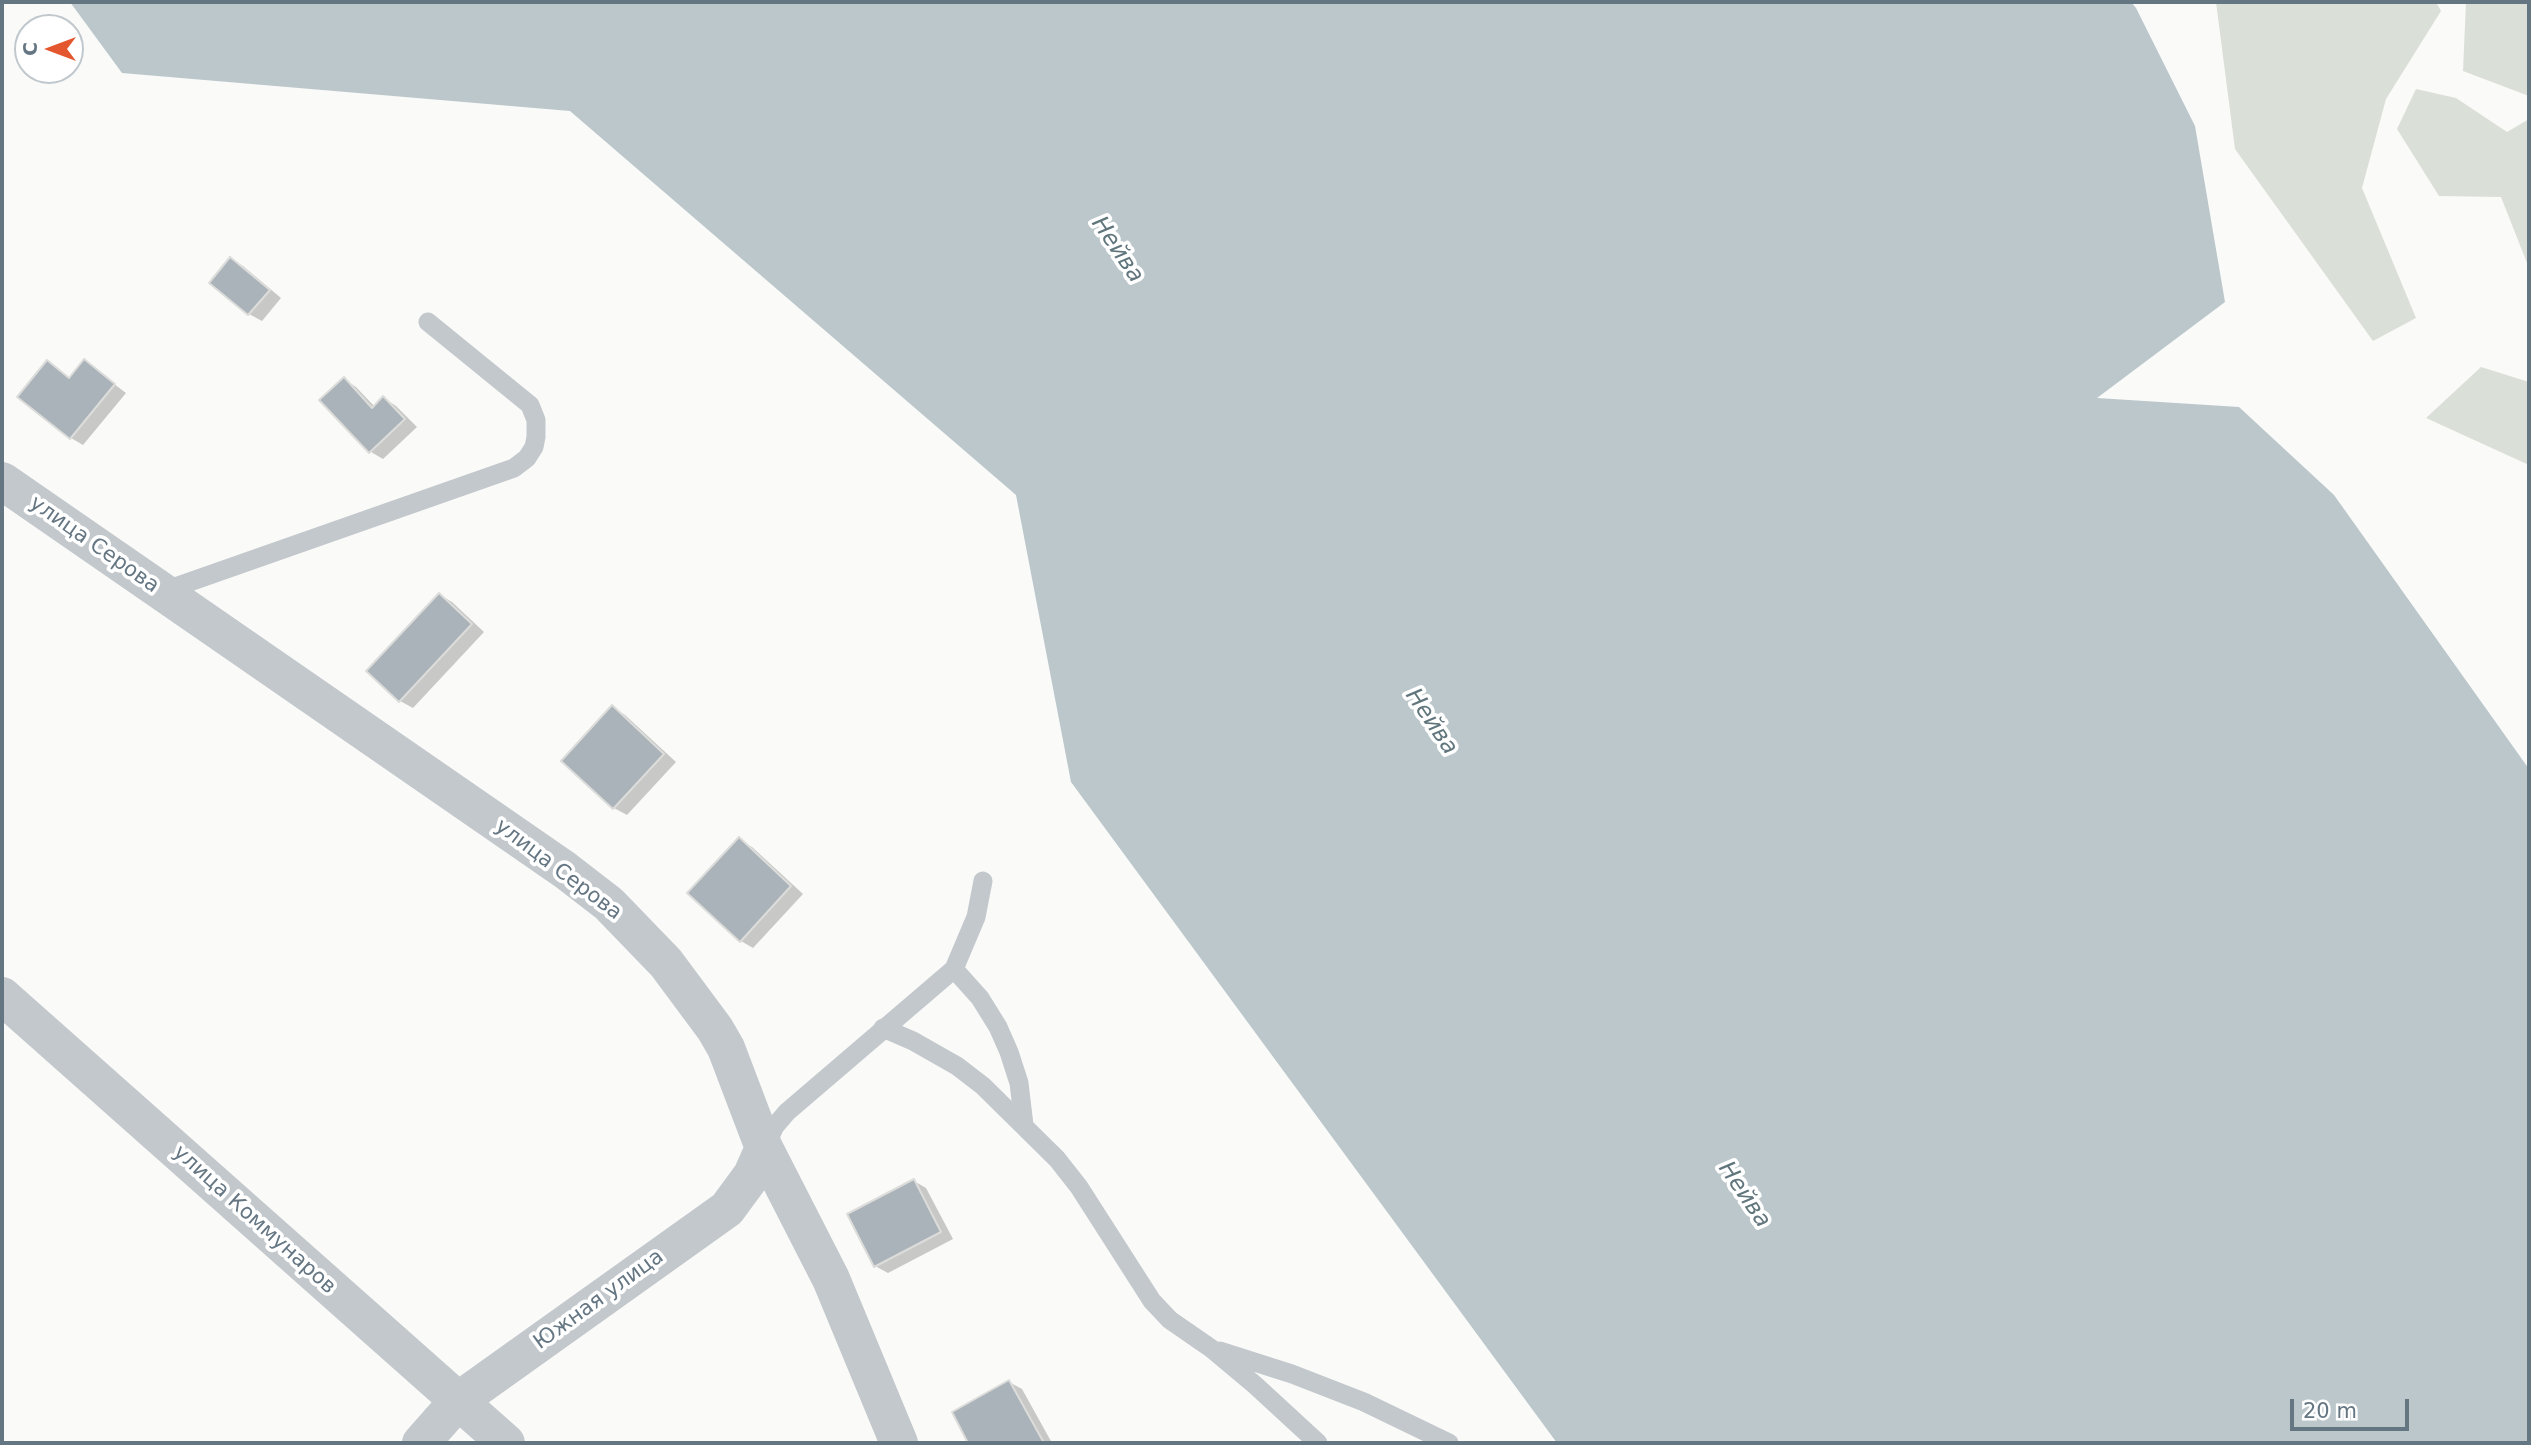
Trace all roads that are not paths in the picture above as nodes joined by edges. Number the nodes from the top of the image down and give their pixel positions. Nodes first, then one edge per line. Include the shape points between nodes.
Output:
1 (428, 322) dead end
2 (2, 481) edge
3 (161, 592) junction
4 (983, 881) dead end
5 (954, 969) junction
6 (2, 996) edge
7 (883, 1028) junction
8 (1024, 1125) junction
9 (764, 1148) junction
10 (1212, 1349) junction
11 (458, 1401) junction
12 (421, 1443) edge
13 (506, 1443) edge
14 (898, 1443) edge
15 (1318, 1443) edge
16 (1449, 1443) edge

1 - 3 lane via 530,405 536,437 527,457 514,468
2 - 3 street, улица Серова
3 - 9 street, улица Серова via 609,904 666,963 715,1029
4 - 5 lane via 976,917
5 - 7 lane
5 - 8 lane via 998,1027 1019,1083
6 - 11 street, улица Коммунаров
7 - 8 lane via 957,1066
7 - 9 lane via 787,1112
8 - 10 lane via 1079,1187 1152,1301 1170,1320
9 - 11 street, Южная улица via 752,1175 727,1209
9 - 14 street, улица Серова via 831,1279
10 - 15 lane
10 - 16 lane via 1364,1402
11 - 12 street, Южная улица
11 - 13 street, улица Коммунаров

